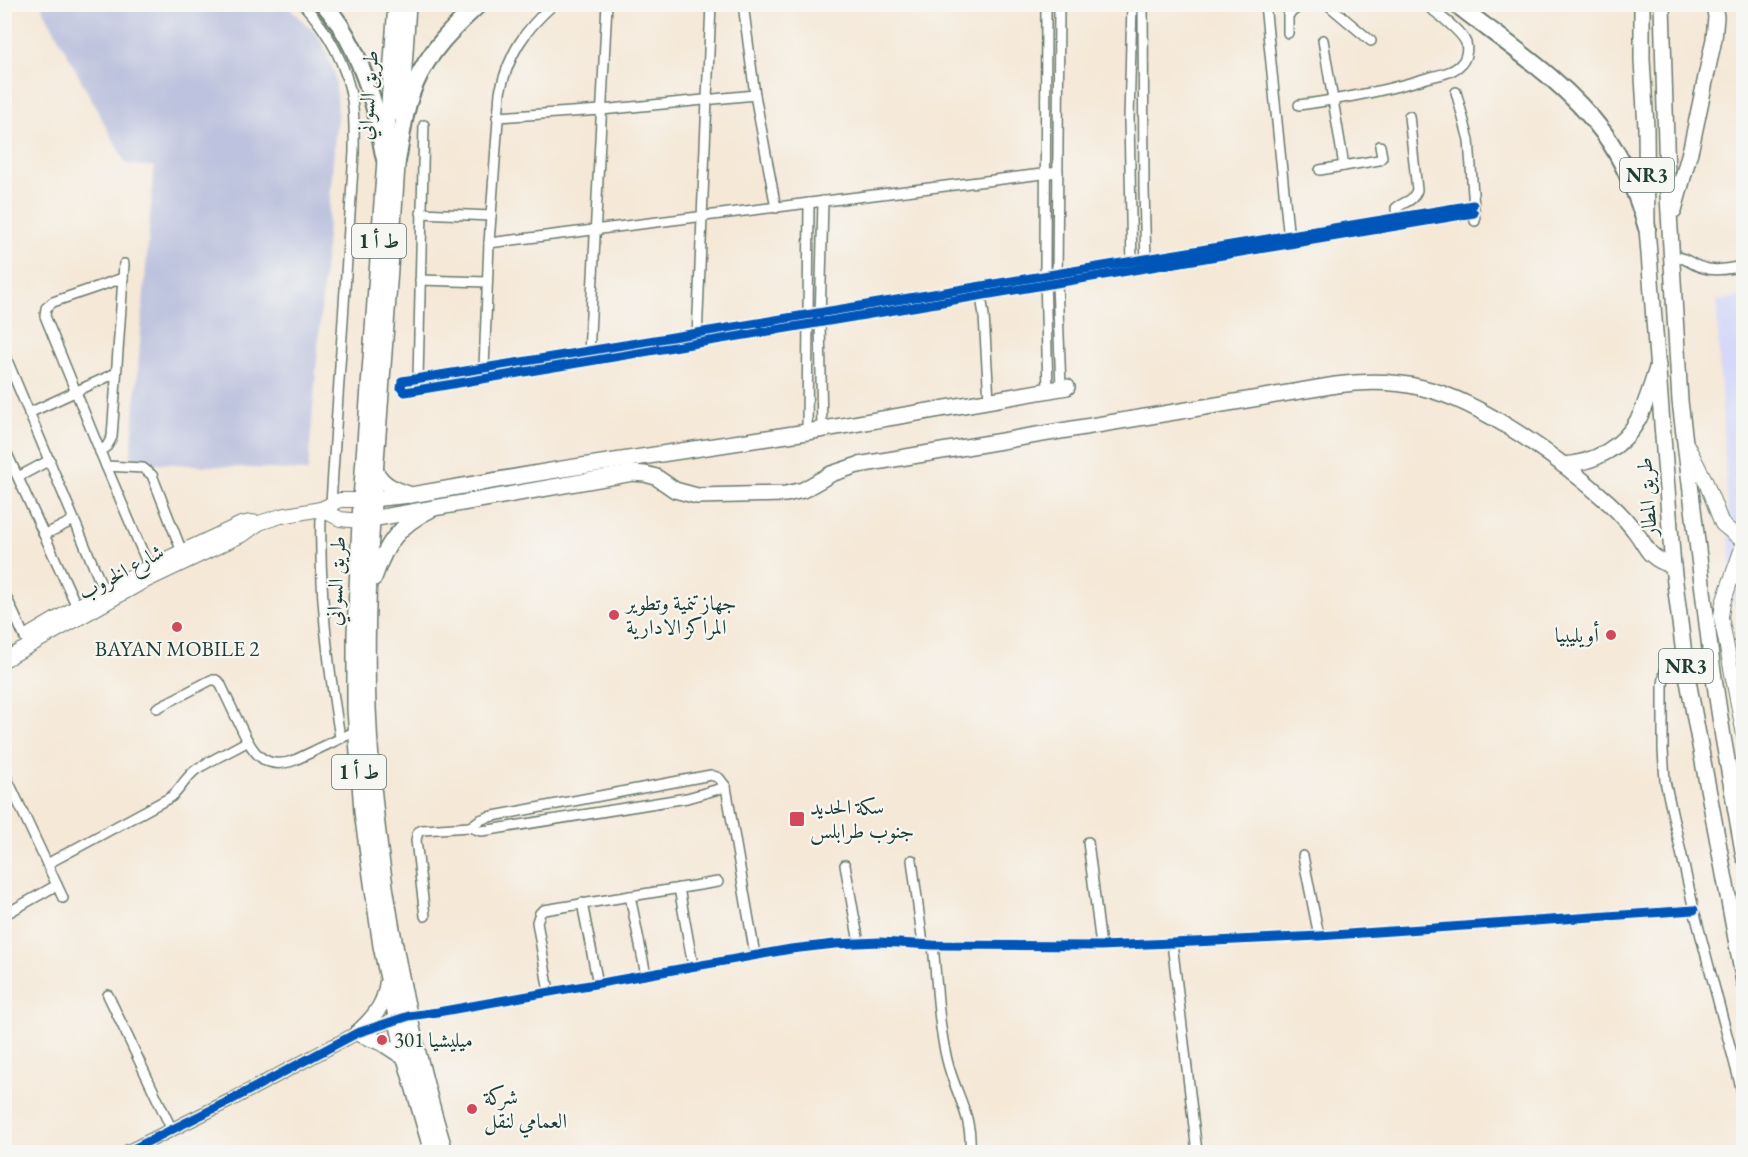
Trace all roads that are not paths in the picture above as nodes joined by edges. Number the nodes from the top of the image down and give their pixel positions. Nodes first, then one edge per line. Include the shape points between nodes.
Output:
1 (303, 4) edge
2 (324, 4) edge
3 (396, 4) edge
4 (408, 4) edge
5 (479, 4) edge
6 (554, 4) edge
7 (607, 4) edge
8 (711, 4) edge
9 (743, 4) edge
10 (1046, 4) edge
11 (1059, 4) edge
12 (1132, 4) edge
13 (1143, 4) edge
14 (1265, 4) edge
15 (1302, 4) edge
16 (1327, 4) edge
17 (1425, 4) edge
18 (1456, 4) edge
19 (1642, 4) edge
20 (1662, 4) edge
21 (1714, 4) edge
22 (1288, 33) dead end
23 (1323, 39) dead end
24 (1371, 41) dead end
25 (1456, 92) dead end
26 (755, 95) junction
27 (707, 100) junction
28 (1332, 101) junction
29 (1299, 105) dead end
30 (602, 110) junction
31 (1409, 116) dead end
32 (497, 117) junction
33 (424, 125) dead end
34 (1380, 146) dead end
35 (391, 160) junction
36 (1344, 166) junction
37 (1320, 171) dead end
38 (1058, 172) junction
39 (1046, 174) junction
40 (822, 201) junction
41 (809, 203) junction
42 (776, 208) junction
43 (421, 213) junction
44 (491, 216) junction
45 (702, 216) junction
46 (1397, 222) junction
47 (1671, 224) junction
48 (1647, 228) junction
49 (596, 230) junction
50 (1289, 241) junction
51 (489, 243) junction
52 (1672, 256) junction
53 (124, 264) dead end
54 (1146, 264) junction
55 (1132, 266) junction
56 (1743, 266) edge
57 (123, 278) junction
58 (1057, 278) junction
59 (420, 280) junction
60 (1045, 280) junction
61 (488, 282) junction
62 (980, 291) junction
63 (820, 317) junction
64 (807, 320) junction
65 (697, 337) junction
66 (5, 354) edge
67 (589, 355) junction
68 (1658, 365) junction
69 (484, 368) junction
70 (116, 374) junction
71 (418, 378) junction
72 (1059, 389) junction
73 (76, 392) junction
74 (989, 400) junction
75 (29, 412) junction
76 (814, 431) junction
77 (1685, 442) junction
78 (4, 447) edge
79 (100, 452) junction
80 (50, 460) junction
81 (1563, 465) junction
82 (106, 466) junction
83 (562, 469) junction
84 (375, 470) junction
85 (18, 477) junction
86 (563, 485) junction
87 (411, 495) junction
88 (367, 500) junction
89 (326, 506) junction
90 (432, 509) junction
91 (74, 520) junction
92 (366, 520) junction
93 (259, 523) junction
94 (44, 535) junction
95 (1743, 542) edge
96 (182, 552) junction
97 (1673, 567) junction
98 (142, 575) junction
99 (104, 591) junction
100 (4, 592) edge
101 (369, 595) junction
102 (77, 607) junction
103 (25, 638) junction
104 (4, 650) edge
105 (4, 660) edge
106 (1685, 663) junction
107 (158, 708) dead end
108 (356, 731) junction
109 (1743, 735) edge
110 (340, 737) junction
111 (248, 741) junction
112 (364, 755) junction
113 (4, 772) edge
114 (726, 787) junction
115 (470, 827) junction
116 (1088, 842) dead end
117 (1303, 856) dead end
118 (1743, 857) edge
119 (912, 860) dead end
120 (47, 864) junction
121 (845, 865) dead end
122 (718, 882) dead end
123 (57, 885) junction
124 (679, 888) junction
125 (630, 896) junction
126 (63, 898) dead end
127 (582, 903) junction
128 (1694, 910) junction
129 (4, 915) edge
130 (425, 916) dead end
131 (1319, 936) junction
132 (859, 943) junction
133 (1172, 943) junction
134 (928, 945) junction
135 (1101, 946) junction
136 (755, 955) junction
137 (693, 966) junction
138 (646, 975) junction
139 (388, 978) junction
140 (1743, 982) edge
141 (598, 984) junction
142 (549, 992) junction
143 (108, 995) dead end
144 (403, 1018) junction
145 (357, 1033) junction
146 (405, 1058) junction
147 (1743, 1099) edge
148 (172, 1130) junction
149 (127, 1152) edge
150 (432, 1152) edge
151 (445, 1152) edge
152 (970, 1152) edge
153 (1197, 1152) edge

1 - 89 street via 336,50 352,102 354,152
2 - 35 highway via 351,44
3 - 35 main road, طريق السواني / ط أ 1
4 - 35 main road, طريق السواني / ط أ 1
5 - 35 highway via 439,43 419,75
6 - 32 street via 525,33 513,52 505,71
7 - 30 street
8 - 27 street
9 - 26 street
10 - 39 street
11 - 38 street
12 - 55 street
13 - 54 street
14 - 50 street
15 - 22 street via 1288,15
16 - 24 street
17 - 28 street via 1466,41 1466,57 1461,64 1407,84
18 - 48 highway via 1569,93 1603,132 1633,186
19 - 48 main road, طريق المطار / NR3
20 - 47 main road, طريق المطار / NR3
21 - 47 main road via 1714,39
23 - 28 street
25 - 46 street via 1468,140 1474,213
26 - 27 street
26 - 42 street
27 - 30 street
27 - 45 street
28 - 29 street
28 - 36 street
30 - 32 street
30 - 49 street
31 - 46 street via 1417,190 1410,201 1396,208
32 - 44 street
33 - 43 street
34 - 36 street via 1379,160
35 - 84 main road, طريق السواني / ط أ 1
35 - 88 main road, طريق السواني / ط أ 1
36 - 37 street
38 - 39 street
38 - 58 street
39 - 40 street
39 - 60 street
40 - 41 street
40 - 63 street
41 - 42 street
41 - 64 street
42 - 45 street
43 - 44 street
43 - 59 street
44 - 51 street
45 - 49 street
45 - 65 street
46 - 50 street
47 - 52 main road, طريق المطار / NR3
48 - 68 main road, طريق المطار / NR3
49 - 51 street
49 - 67 street
50 - 54 street
51 - 61 street
52 - 56 street via 1709,270
52 - 77 main road, طريق المطار / NR3 via 1677,375
53 - 57 street
54 - 55 street
55 - 58 street
57 - 70 street
57 - 73 street via 53,302 46,308 45,316
58 - 60 street
58 - 72 street
59 - 61 street
59 - 71 street
60 - 62 street
60 - 72 street
61 - 69 street
62 - 63 street
62 - 74 street
63 - 64 street
63 - 76 street
64 - 65 street
64 - 76 street
65 - 67 street
66 - 75 street
67 - 69 street
67 - 71 street via 402,390 402,381
68 - 81 main road via 1640,417 1628,435 1597,457
68 - 97 main road, طريق المطار / NR3
69 - 71 street
70 - 73 street
70 - 79 street via 112,437
72 - 74 main road
73 - 75 street
73 - 79 street
74 - 76 main road
75 - 80 street
76 - 83 main road
77 - 95 main road via 1722,524
77 - 118 main road, طريق المطار / NR3 via 1712,665
78 - 85 street
79 - 82 street
80 - 85 street
80 - 91 street
81 - 86 main road via 1466,403 1402,384 1358,382 858,465 792,493 697,496 639,473
81 - 97 main road via 1610,504 1650,553
82 - 96 street via 142,468 152,475
82 - 98 street
83 - 86 main road
83 - 87 main road
84 - 87 main road via 388,486
84 - 88 main road, طريق السواني / ط أ 1
85 - 94 street
86 - 90 main road
87 - 88 main road
88 - 89 main road, شارع الخروب via 344,500
88 - 92 main road, طريق السواني / ط أ 1
89 - 92 main road via 328,514 340,519
89 - 93 main road, شارع الخروب
89 - 110 street via 320,556 322,597
90 - 92 main road
90 - 101 main road via 396,534 380,561
91 - 94 street
91 - 99 street
92 - 101 main road, طريق السواني / ط أ 1
92 - 108 main road, طريق السواني / ط أ 1 via 355,634
93 - 96 main road, شارع الخروب via 246,522
93 - 98 main road, شارع الخروب
94 - 102 street
95 - 109 main road via 1721,617
96 - 98 main road, شارع الخروب
97 - 106 main road, طريق المطار / NR3
98 - 99 main road, شارع الخروب
98 - 105 main road, شارع الخروب
99 - 102 main road, شارع الخروب
100 - 103 street
101 - 112 main road, طريق السواني / ط أ 1
102 - 103 main road, شارع الخروب
103 - 104 main road, شارع الخروب
106 - 128 street via 1671,664 1665,671 1663,760
106 - 140 main road, طريق المطار / NR3
107 - 111 street via 216,680
108 - 110 street
108 - 112 main road, طريق السواني / ط أ 1
110 - 111 street via 282,764 262,758
111 - 120 street via 196,770 171,797
112 - 139 main road, طريق السواني / ط أ 1 via 362,812
112 - 144 main road, طريق السواني / ط أ 1
113 - 120 street
114 - 115 street via 687,798 489,830
114 - 115 street via 711,775 488,817
114 - 136 street
115 - 130 street via 422,830 416,836
116 - 135 street
117 - 131 street
119 - 134 street
120 - 123 street
121 - 132 street
122 - 124 street
123 - 126 street
123 - 129 street
124 - 125 street
124 - 137 street
125 - 127 street
125 - 138 street
127 - 141 street
127 - 142 street via 549,908 538,917
128 - 131 street
128 - 147 street
131 - 133 street
132 - 134 street
132 - 136 street
133 - 135 street
133 - 153 street
134 - 135 street
134 - 152 street via 944,1044 968,1117
136 - 137 street
137 - 138 street
138 - 141 street
139 - 144 main road, طريق السواني / ط أ 1
139 - 145 main road via 375,1015
141 - 142 street
142 - 144 street
143 - 148 street
144 - 145 street
144 - 146 main road, طريق السواني / ط أ 1
144 - 151 main road, طريق السواني / ط أ 1
145 - 146 main road
145 - 148 street
146 - 150 main road, طريق السواني / ط أ 1
148 - 149 street

